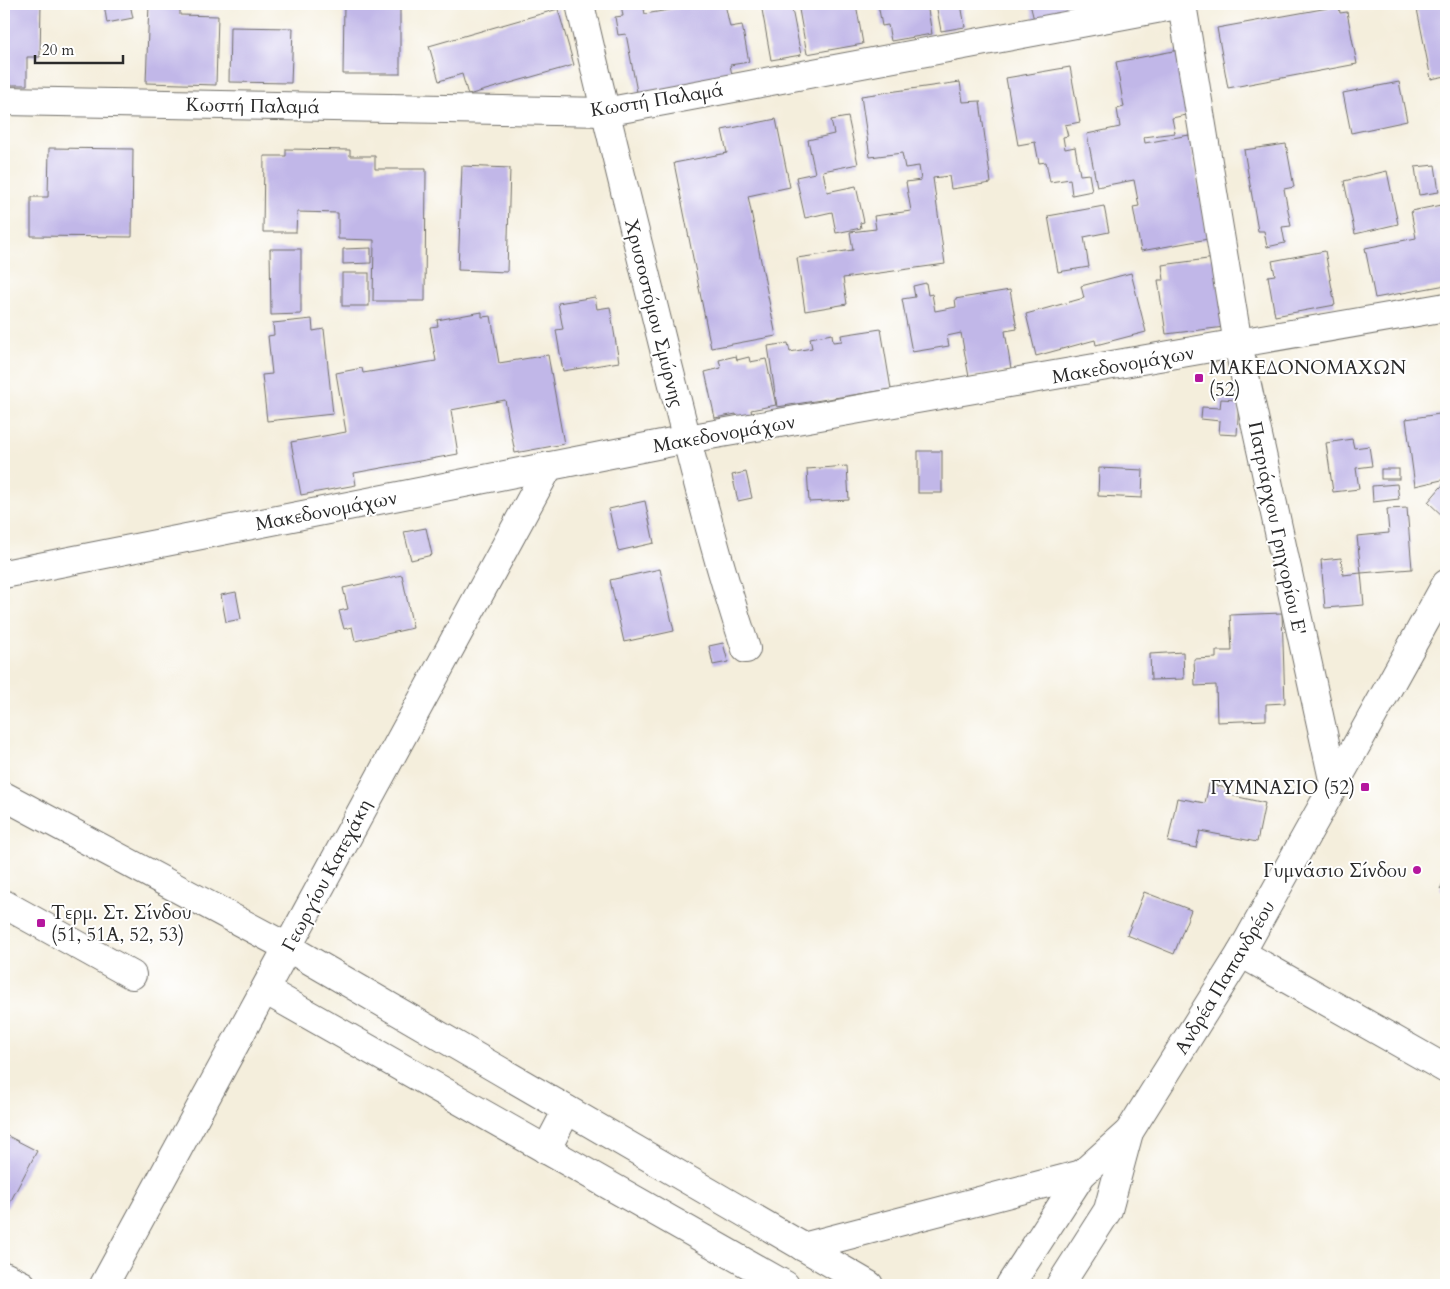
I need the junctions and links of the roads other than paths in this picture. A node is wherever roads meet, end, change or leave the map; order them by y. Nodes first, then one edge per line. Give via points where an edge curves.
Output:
1 (580, 4) edge
2 (1182, 4) edge
3 (4, 101) edge
4 (605, 112) junction
5 (1446, 307) edge
6 (1238, 344) junction
7 (687, 439) junction
8 (549, 466) junction
9 (4, 574) edge
10 (1446, 584) edge
11 (1438, 620) edge
12 (746, 649) dead end
13 (1334, 784) junction
14 (4, 796) edge
15 (4, 904) edge
16 (287, 947) junction
17 (1241, 953) junction
18 (132, 975) dead end
19 (265, 990) junction
20 (1446, 1070) edge
21 (567, 1110) junction
22 (1129, 1132) junction
23 (546, 1150) junction
24 (1082, 1174) junction
25 (803, 1247) junction
26 (4, 1276) edge
27 (782, 1284) edge
28 (22, 1285) edge
29 (104, 1285) edge
30 (869, 1285) edge
31 (1010, 1285) edge
32 (1060, 1285) edge

1 - 4 street, Χρυσοστόμου Σμύρνης
2 - 4 street, Κωστή Παλαμά
2 - 6 street, Πατριάρχου Γρηγορίου Ε'
3 - 4 street, Κωστή Παλαμά
4 - 7 street, Χρυσοστόμου Σμύρνης
5 - 6 street, Μακεδονομάχων
6 - 7 street, Μακεδονομάχων
6 - 13 street, Πατριάρχου Γρηγορίου Ε'
7 - 8 street, Μακεδονομάχων
7 - 12 street, Χρυσοστόμου Σμύρνης via 729,598
8 - 9 street, Μακεδονομάχων
8 - 16 street, Γεωργίου Κατεχάκη
10 - 11 street, Ανδρέα Παπανδρέου
11 - 13 street, Ανδρέα Παπανδρέου
13 - 17 street, Ανδρέα Παπανδρέου
14 - 16 street
15 - 18 street
16 - 19 street, Γεωργίου Κατεχάκη
16 - 21 street
17 - 20 street
17 - 22 street, Ανδρέα Παπανδρέου
19 - 23 street
19 - 29 street, Γεωργίου Κατεχάκη
21 - 23 street
21 - 25 street
22 - 24 street, Ανδρέα Παπανδρέου
22 - 32 street, Ανδρέα Παπανδρέου via 1108,1210
23 - 27 street
24 - 25 street
24 - 31 street, Ανδρέα Παπανδρέου
25 - 30 street
26 - 28 street

